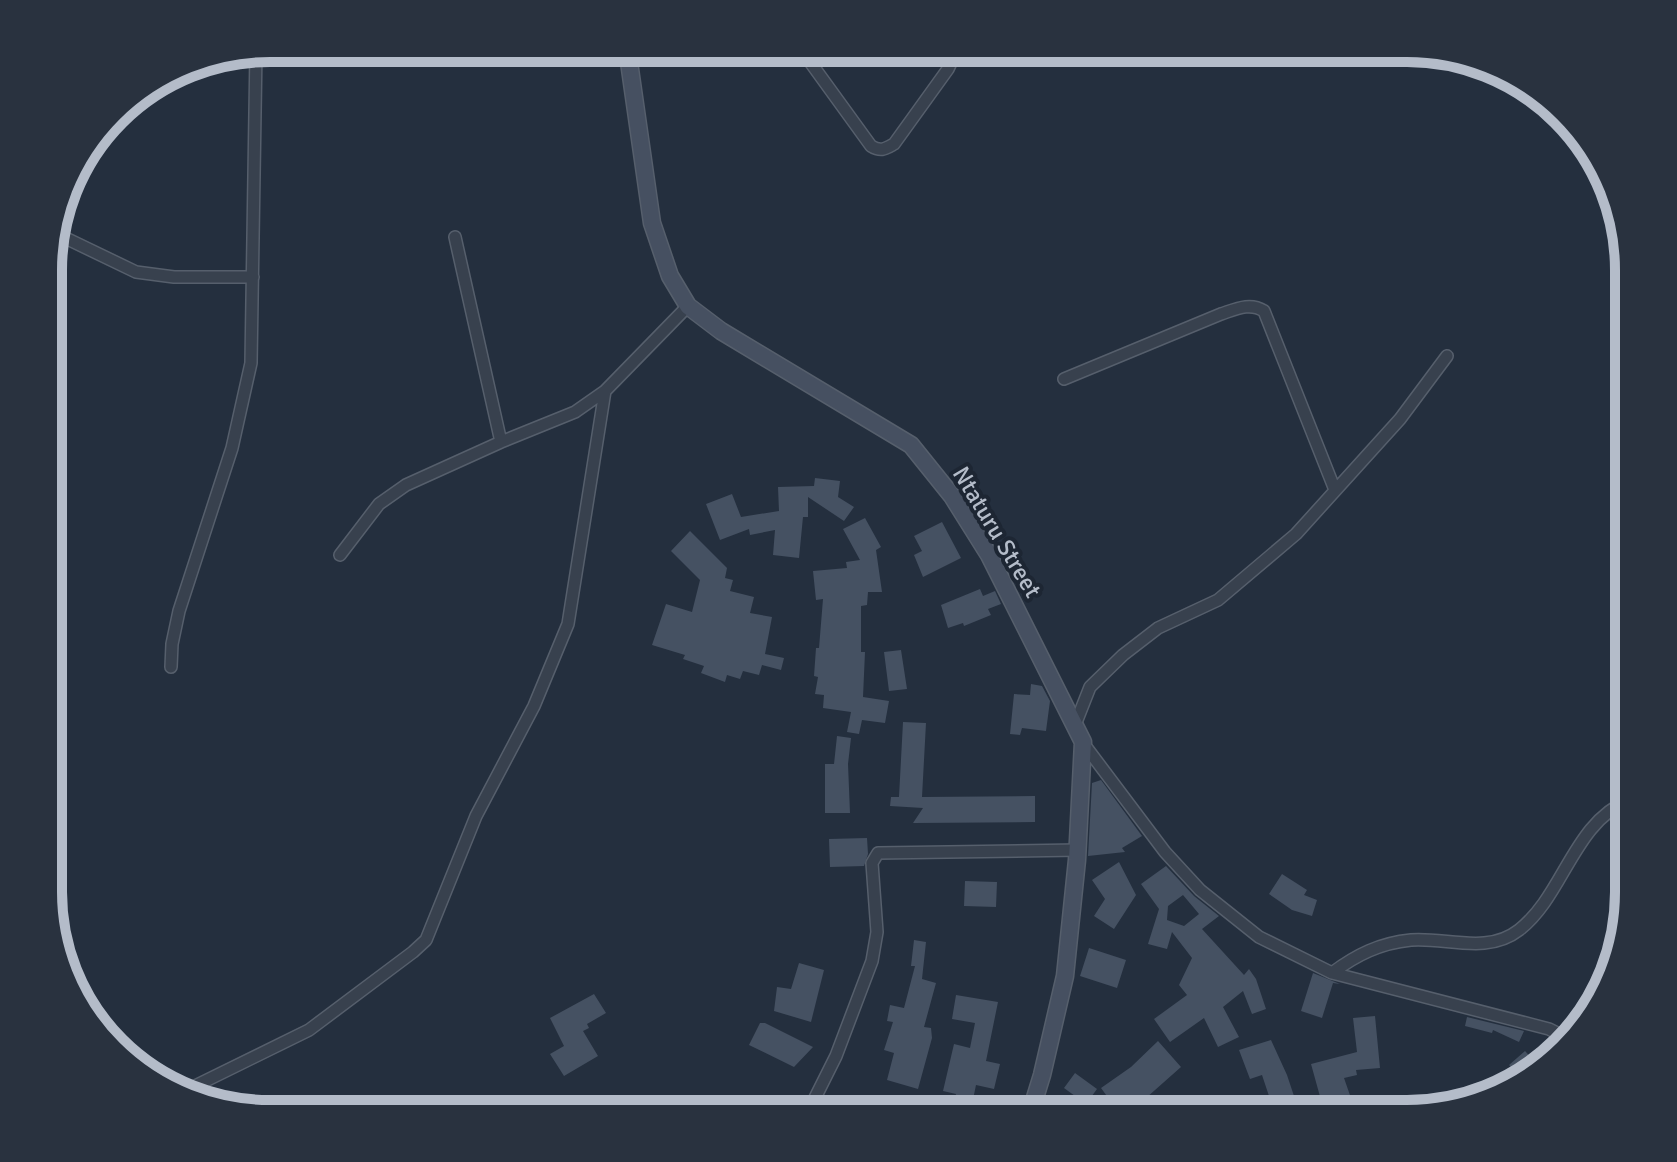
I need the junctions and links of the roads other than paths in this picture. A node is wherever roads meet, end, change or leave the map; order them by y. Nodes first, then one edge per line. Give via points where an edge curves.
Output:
1 (629, 62) edge
2 (810, 62) edge
3 (951, 62) edge
4 (256, 63) edge
5 (455, 237) dead end
6 (65, 238) edge
7 (253, 277) junction
8 (688, 306) junction
9 (1447, 356) dead end
10 (1064, 379) dead end
11 (605, 391) junction
12 (501, 442) junction
13 (1335, 490) junction
14 (340, 555) dead end
15 (171, 667) dead end
16 (1075, 725) junction
17 (1083, 742) junction
18 (1615, 806) edge
19 (1078, 850) junction
20 (1332, 973) junction
21 (1559, 1034) edge
22 (195, 1086) edge
23 (814, 1100) edge
24 (1034, 1100) edge

1 - 8 street, Ntaturu Street via 652,223 670,276
2 - 3 street via 871,146 885,150
4 - 7 street
5 - 12 street
6 - 7 street via 136,272
7 - 15 street via 251,363 232,448 179,611
8 - 11 street
8 - 16 street, Ntaturu Street via 911,445 989,555
9 - 13 street via 1400,419
10 - 13 street via 1221,314 1246,306 1260,308
11 - 12 street via 575,412
11 - 22 street via 568,624 534,706 476,816 426,940 309,1030
12 - 14 street via 397,491 379,504
13 - 16 street via 1296,534 1218,600 1158,628 1123,655 1090,687
16 - 17 street, Ntaturu Street
17 - 19 street, Ntaturu Street
17 - 20 street via 1200,890 1259,937
18 - 20 street via 1585,837 1519,930 1480,944 1411,940 1377,946
19 - 23 street via 878,853 872,863 877,932 872,961
19 - 24 street, Ntaturu Street via 1065,976
20 - 21 street

